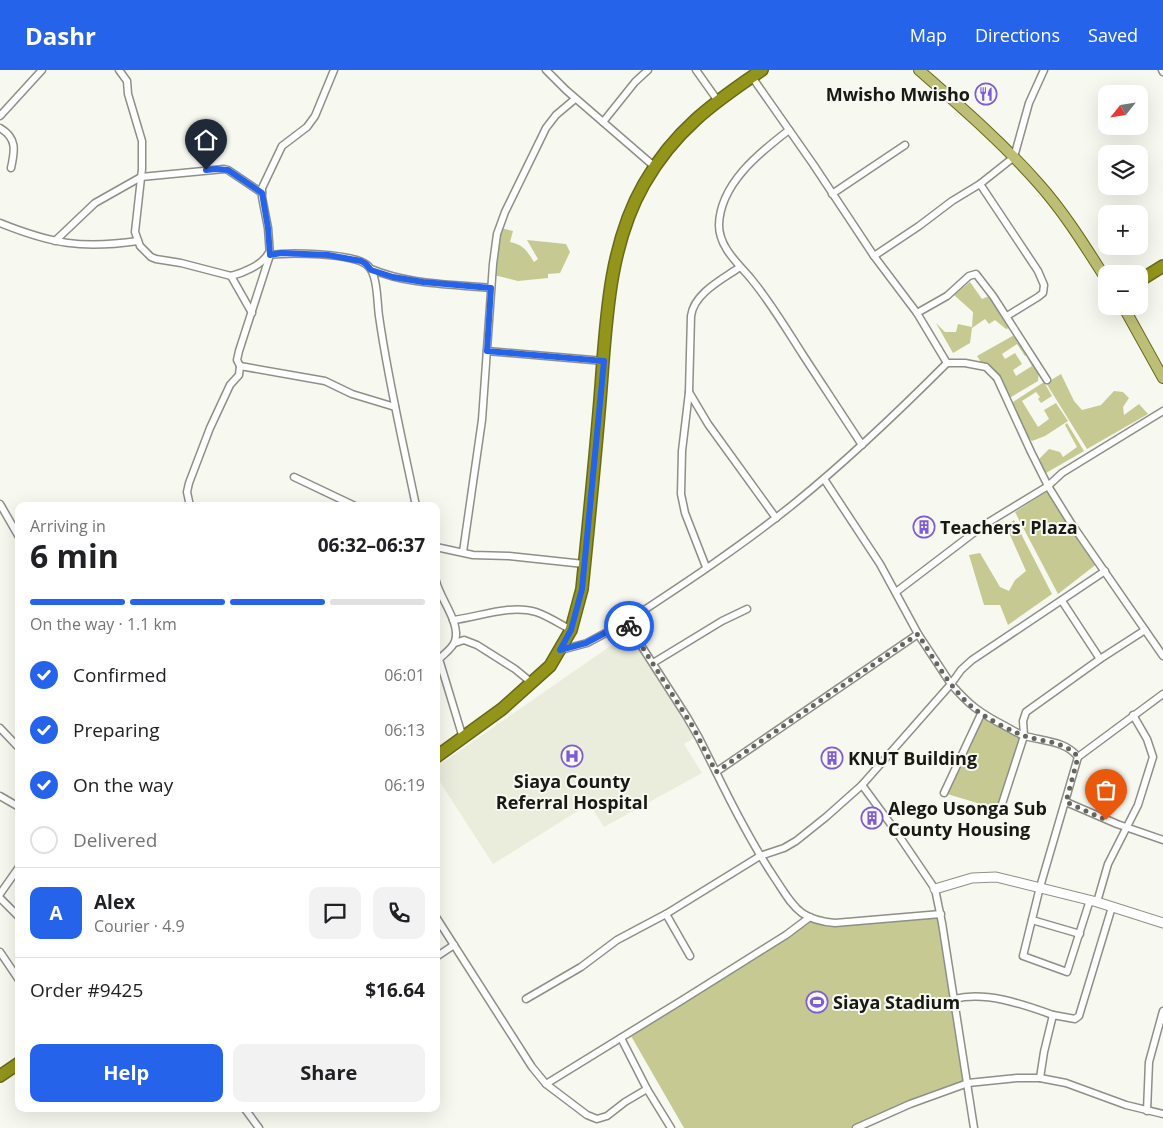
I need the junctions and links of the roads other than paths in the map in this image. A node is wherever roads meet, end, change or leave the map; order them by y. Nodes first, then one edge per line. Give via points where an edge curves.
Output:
1 (42, 70) edge
2 (119, 70) edge
3 (334, 70) edge
4 (546, 70) edge
5 (648, 70) edge
6 (696, 70) edge
7 (762, 70) edge
8 (919, 70) edge
9 (1044, 70) edge
10 (752, 77) junction
11 (576, 99) junction
12 (718, 101) junction
13 (0, 116) edge
14 (603, 122) junction
15 (0, 128) edge
16 (789, 130) junction
17 (905, 145) dead end
18 (1014, 157) junction
19 (654, 167) junction
20 (11, 168) dead end
21 (141, 177) junction
22 (980, 184) junction
23 (262, 193) junction
24 (832, 194) junction
25 (0, 223) edge
26 (55, 241) junction
27 (138, 241) junction
28 (270, 253) junction
29 (874, 256) junction
30 (1163, 266) edge
31 (740, 267) junction
32 (1098, 267) edge
33 (371, 270) junction
34 (1148, 275) edge
35 (231, 276) junction
36 (491, 288) junction
37 (252, 313) junction
38 (917, 313) junction
39 (1128, 315) edge
40 (1007, 316) junction
41 (487, 351) junction
42 (604, 361) junction
43 (947, 363) junction
44 (240, 366) junction
45 (1163, 378) edge
46 (1047, 380) dead end
47 (689, 392) junction
48 (395, 407) junction
49 (1163, 411) edge
50 (862, 445) junction
51 (294, 477) dead end
52 (824, 479) junction
53 (1048, 486) junction
54 (189, 502) edge
55 (347, 502) edge
56 (415, 502) edge
57 (0, 504) edge
58 (776, 518) junction
59 (15, 530) edge
60 (440, 548) edge
61 (463, 552) junction
62 (584, 564) junction
63 (706, 568) junction
64 (1105, 571) junction
65 (440, 591) edge
66 (896, 592) junction
67 (1062, 601) junction
68 (440, 602) edge
69 (445, 603) junction
70 (747, 609) dead end
71 (454, 620) junction
72 (626, 622) junction
73 (571, 630) junction
74 (1144, 630) junction
75 (918, 634) junction
76 (455, 643) junction
77 (560, 650) junction
78 (1163, 656) edge
79 (440, 657) edge
80 (1100, 659) junction
81 (653, 663) junction
82 (440, 665) edge
83 (532, 683) junction
84 (951, 684) junction
85 (1163, 694) edge
86 (981, 714) junction
87 (1133, 715) junction
88 (0, 728) edge
89 (1024, 736) junction
90 (463, 738) junction
91 (15, 744) edge
92 (440, 754) edge
93 (1078, 757) junction
94 (716, 772) junction
95 (862, 785) junction
96 (944, 793) dead end
97 (0, 796) edge
98 (1066, 802) junction
99 (15, 805) edge
100 (1000, 810) dead end
101 (1127, 828) junction
102 (1163, 840) edge
103 (760, 856) junction
104 (15, 873) edge
105 (1040, 887) junction
106 (935, 889) junction
107 (0, 894) edge
108 (0, 898) edge
109 (1094, 901) junction
110 (1112, 906) junction
111 (15, 912) edge
112 (666, 914) junction
113 (941, 914) junction
114 (810, 918) junction
115 (1032, 920) junction
116 (440, 923) edge
117 (1163, 923) edge
118 (1080, 934) junction
119 (454, 945) junction
120 (0, 952) edge
121 (440, 954) edge
122 (690, 956) dead end
123 (15, 974) edge
124 (526, 999) dead end
125 (954, 999) junction
126 (1163, 1011) edge
127 (1053, 1015) junction
128 (621, 1038) junction
129 (15, 1065) edge
130 (0, 1076) edge
131 (1040, 1078) junction
132 (968, 1083) junction
133 (546, 1084) junction
134 (647, 1089) junction
135 (1147, 1111) junction
136 (247, 1112) edge
137 (1163, 1114) edge
138 (259, 1128) edge
139 (671, 1128) edge
140 (856, 1128) edge
141 (974, 1128) edge

1 - 13 street
2 - 21 street via 126,81 141,134
3 - 23 street via 307,127 282,146
4 - 11 street
5 - 14 street
6 - 12 street
7 - 10 highway
8 - 18 main road
9 - 18 street via 1029,103
10 - 12 highway
10 - 16 street
11 - 14 street
11 - 36 street via 551,120 506,212 495,241
12 - 19 highway via 680,134
14 - 19 street
15 - 20 street via 13,141
16 - 24 street
16 - 31 street via 741,173 722,209 720,235
17 - 24 street
18 - 22 street
18 - 32 main road via 1063,214
19 - 42 highway via 635,201 619,244
21 - 23 street via 224,169
21 - 26 street via 95,203
21 - 27 street via 135,232
22 - 29 street
22 - 40 street via 1038,271 1044,288 1038,297
23 - 28 street
24 - 29 street
25 - 26 street
26 - 27 street via 88,246
27 - 35 street via 146,253 156,259
28 - 33 street via 328,255 361,261
28 - 35 street via 260,263
28 - 37 street
29 - 38 street
30 - 34 highway
31 - 47 street via 705,293 692,311
31 - 50 street via 778,316
33 - 36 street via 423,282
33 - 48 street
35 - 37 street
36 - 41 street
37 - 44 street via 237,360
38 - 40 street via 976,274
38 - 43 street
39 - 45 main road
40 - 46 street
41 - 42 street
41 - 61 street via 482,420
42 - 62 highway
43 - 50 street
43 - 53 street via 977,365 991,370
44 - 48 street via 320,380 357,396
44 - 54 street via 239,375 230,385 210,428 189,484
47 - 58 street via 701,414
47 - 63 street via 680,494
48 - 56 street
49 - 53 street via 1062,473
50 - 52 street
51 - 55 street
52 - 58 street
52 - 66 street
53 - 64 street
53 - 66 street via 984,525
57 - 59 street
58 - 63 street
60 - 61 street
61 - 62 street
62 - 73 highway via 580,600
63 - 72 street
64 - 67 street
64 - 74 street
65 - 69 street
66 - 75 street
67 - 80 street
67 - 84 street via 972,660
68 - 69 street
69 - 71 street
70 - 81 street
71 - 73 street via 498,611 524,610 536,612
71 - 76 street
72 - 77 street via 586,643
72 - 81 street
73 - 77 highway
74 - 78 street
74 - 80 street
75 - 84 street
75 - 94 street
76 - 79 street
76 - 83 street via 464,640 477,645 515,668
77 - 83 highway via 550,666
80 - 89 street via 1026,712
81 - 94 street via 700,738
82 - 90 street
83 - 90 highway
84 - 86 street
84 - 95 street
85 - 87 street
86 - 89 street
86 - 96 street
87 - 93 street
87 - 101 street via 1147,738 1153,757
88 - 91 street
89 - 93 street via 1051,742
89 - 100 street
90 - 92 highway
93 - 98 street
94 - 103 street
95 - 103 street via 806,834 784,848
95 - 106 street
97 - 99 street
98 - 101 street
98 - 105 street
101 - 102 street
101 - 109 street
103 - 112 street
103 - 114 street via 789,900
104 - 107 street
105 - 106 main road via 985,877
105 - 109 main road
105 - 115 street
106 - 113 street
108 - 111 street
109 - 110 main road
109 - 118 street
110 - 117 main road
110 - 127 street via 1079,1016 1075,1019
112 - 122 street
112 - 124 street via 617,940 581,967
113 - 114 street via 835,923
113 - 125 street
114 - 128 street
115 - 118 street
115 - 118 street via 1023,956 1067,972
116 - 119 street
119 - 121 street
119 - 133 street
120 - 123 street
125 - 127 street via 981,996
125 - 132 street
126 - 135 street via 1149,1062
127 - 131 street
128 - 133 street
128 - 134 street
129 - 130 highway
131 - 132 street
131 - 135 street via 1077,1086
132 - 140 street
132 - 141 street
133 - 134 street via 597,1119 607,1116
134 - 139 street
135 - 137 street
136 - 138 street

